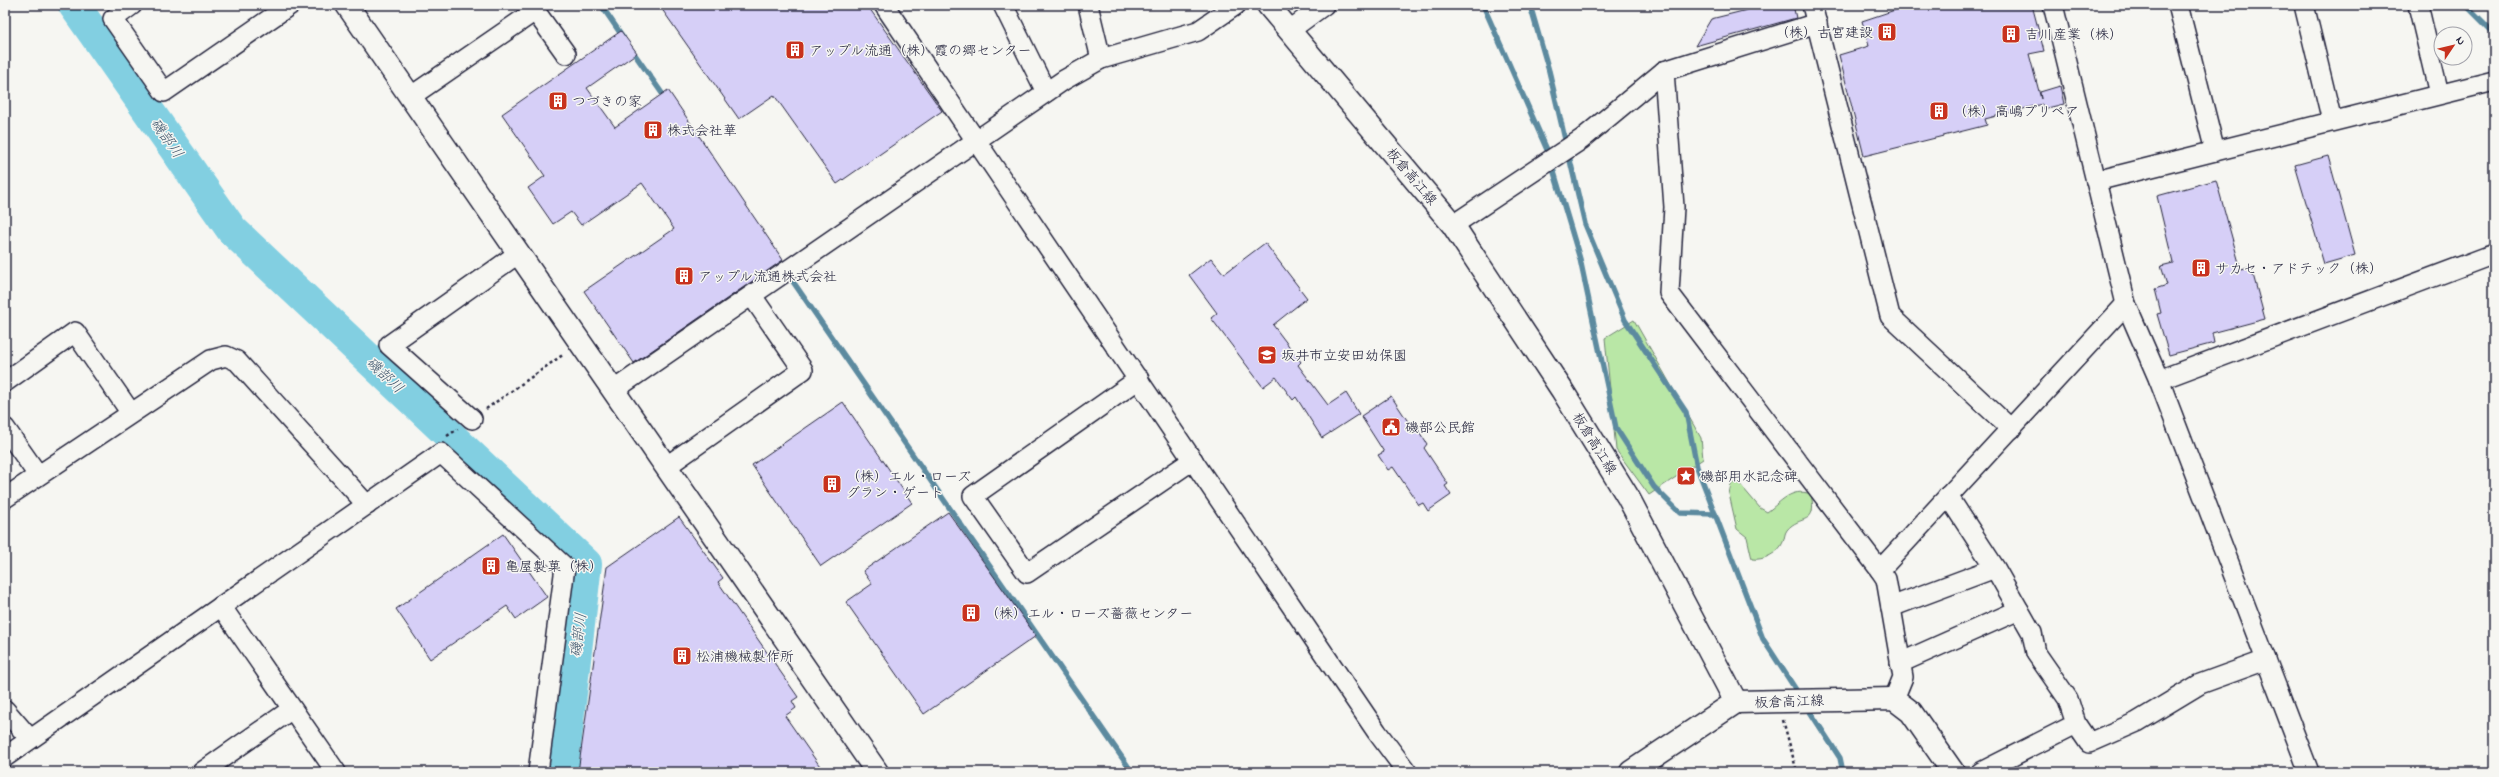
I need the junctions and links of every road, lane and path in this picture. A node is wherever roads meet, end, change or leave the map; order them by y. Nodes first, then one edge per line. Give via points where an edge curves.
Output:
1 (132, 5) edge
2 (290, 5) edge
3 (347, 5) edge
4 (884, 5) edge
5 (1003, 5) edge
6 (1088, 5) edge
7 (1236, 5) edge
8 (1268, 5) edge
9 (1324, 5) edge
10 (1812, 5) edge
11 (2053, 5) edge
12 (2178, 5) edge
13 (2304, 5) edge
14 (2418, 5) edge
15 (533, 8) edge
16 (1817, 23) junction
17 (1290, 30) junction
18 (566, 54) dead end
19 (1101, 59) junction
20 (1664, 71) junction
21 (2494, 80) edge
22 (1046, 92) junction
23 (2439, 94) junction
24 (410, 97) junction
25 (2332, 121) junction
26 (976, 139) junction
27 (2216, 151) junction
28 (2096, 181) junction
29 (1452, 225) junction
30 (519, 253) junction
31 (2494, 254) edge
32 (752, 296) junction
33 (2126, 304) junction
34 (581, 342) junction
35 (1139, 379) junction
36 (2159, 380) junction
37 (5, 382) edge
38 (614, 390) junction
39 (131, 413) junction
40 (472, 419) junction
41 (5, 428) edge
42 (2010, 429) junction
43 (442, 453) junction
44 (1193, 460) junction
45 (666, 466) junction
46 (38, 476) junction
47 (1948, 496) junction
48 (5, 498) edge
49 (367, 505) junction
50 (1995, 568) junction
51 (1880, 570) junction
52 (221, 606) junction
53 (1891, 607) junction
54 (2019, 610) junction
55 (2266, 660) junction
56 (1900, 663) junction
57 (1894, 698) junction
58 (1736, 702) junction
59 (1783, 702) junction
60 (292, 708) junction
61 (5, 710) edge
62 (2076, 724) junction
63 (30, 739) junction
64 (5, 757) edge
65 (202, 772) edge
66 (336, 772) edge
67 (538, 772) edge
68 (877, 772) edge
69 (1407, 772) edge
70 (1631, 772) edge
71 (1797, 772) edge
72 (1953, 772) edge
73 (1981, 772) edge
74 (2309, 772) edge

1 - 2 street via 113,19 164,92
3 - 24 main road
4 - 26 street
5 - 22 street
6 - 19 street
7 - 19 street via 1198,31
8 - 17 main road, 板倉高江線
9 - 17 street
10 - 16 street
11 - 28 street
12 - 27 street
13 - 25 street
14 - 23 street
15 - 18 street
15 - 24 street
16 - 20 street
16 - 42 street via 1890,316
17 - 29 main road, 板倉高江線
19 - 22 street
20 - 29 street via 1582,140
20 - 51 street via 1674,207 1669,293
21 - 23 street
22 - 26 street
23 - 25 street
24 - 30 main road
25 - 27 street
26 - 32 street
26 - 35 street
27 - 28 street
28 - 33 street
29 - 58 main road, 板倉高江線 via 1562,390 1628,497
30 - 34 main road
30 - 40 street via 389,345
31 - 36 street
32 - 38 street
32 - 45 street via 803,370
33 - 36 street
33 - 42 street
34 - 38 main road
34 - 40 path
35 - 44 street
35 - 44 street via 973,496 1027,572
36 - 55 street
37 - 39 street via 75,332
38 - 45 main road
39 - 46 street
39 - 49 street via 211,360 226,356 237,361
40 - 43 path via 435,445
41 - 46 street
42 - 47 street
43 - 49 street
43 - 67 street via 565,568
44 - 69 street via 1377,732
45 - 68 main road
46 - 48 street
47 - 50 street
47 - 51 street
49 - 52 street
50 - 53 street
50 - 54 street
51 - 53 street via 1886,579
52 - 60 street
52 - 63 street
53 - 56 street
54 - 56 street
54 - 62 street via 2032,633 2036,653 2068,699
55 - 62 street via 2200,684 2137,722 2089,743
55 - 74 street
56 - 57 street via 1903,677
57 - 59 main road, 板倉高江線
57 - 72 main road via 1911,712
58 - 59 main road, 板倉高江線
58 - 70 main road
59 - 71 path
60 - 65 street
60 - 66 street
61 - 63 street
62 - 73 street
63 - 64 street

